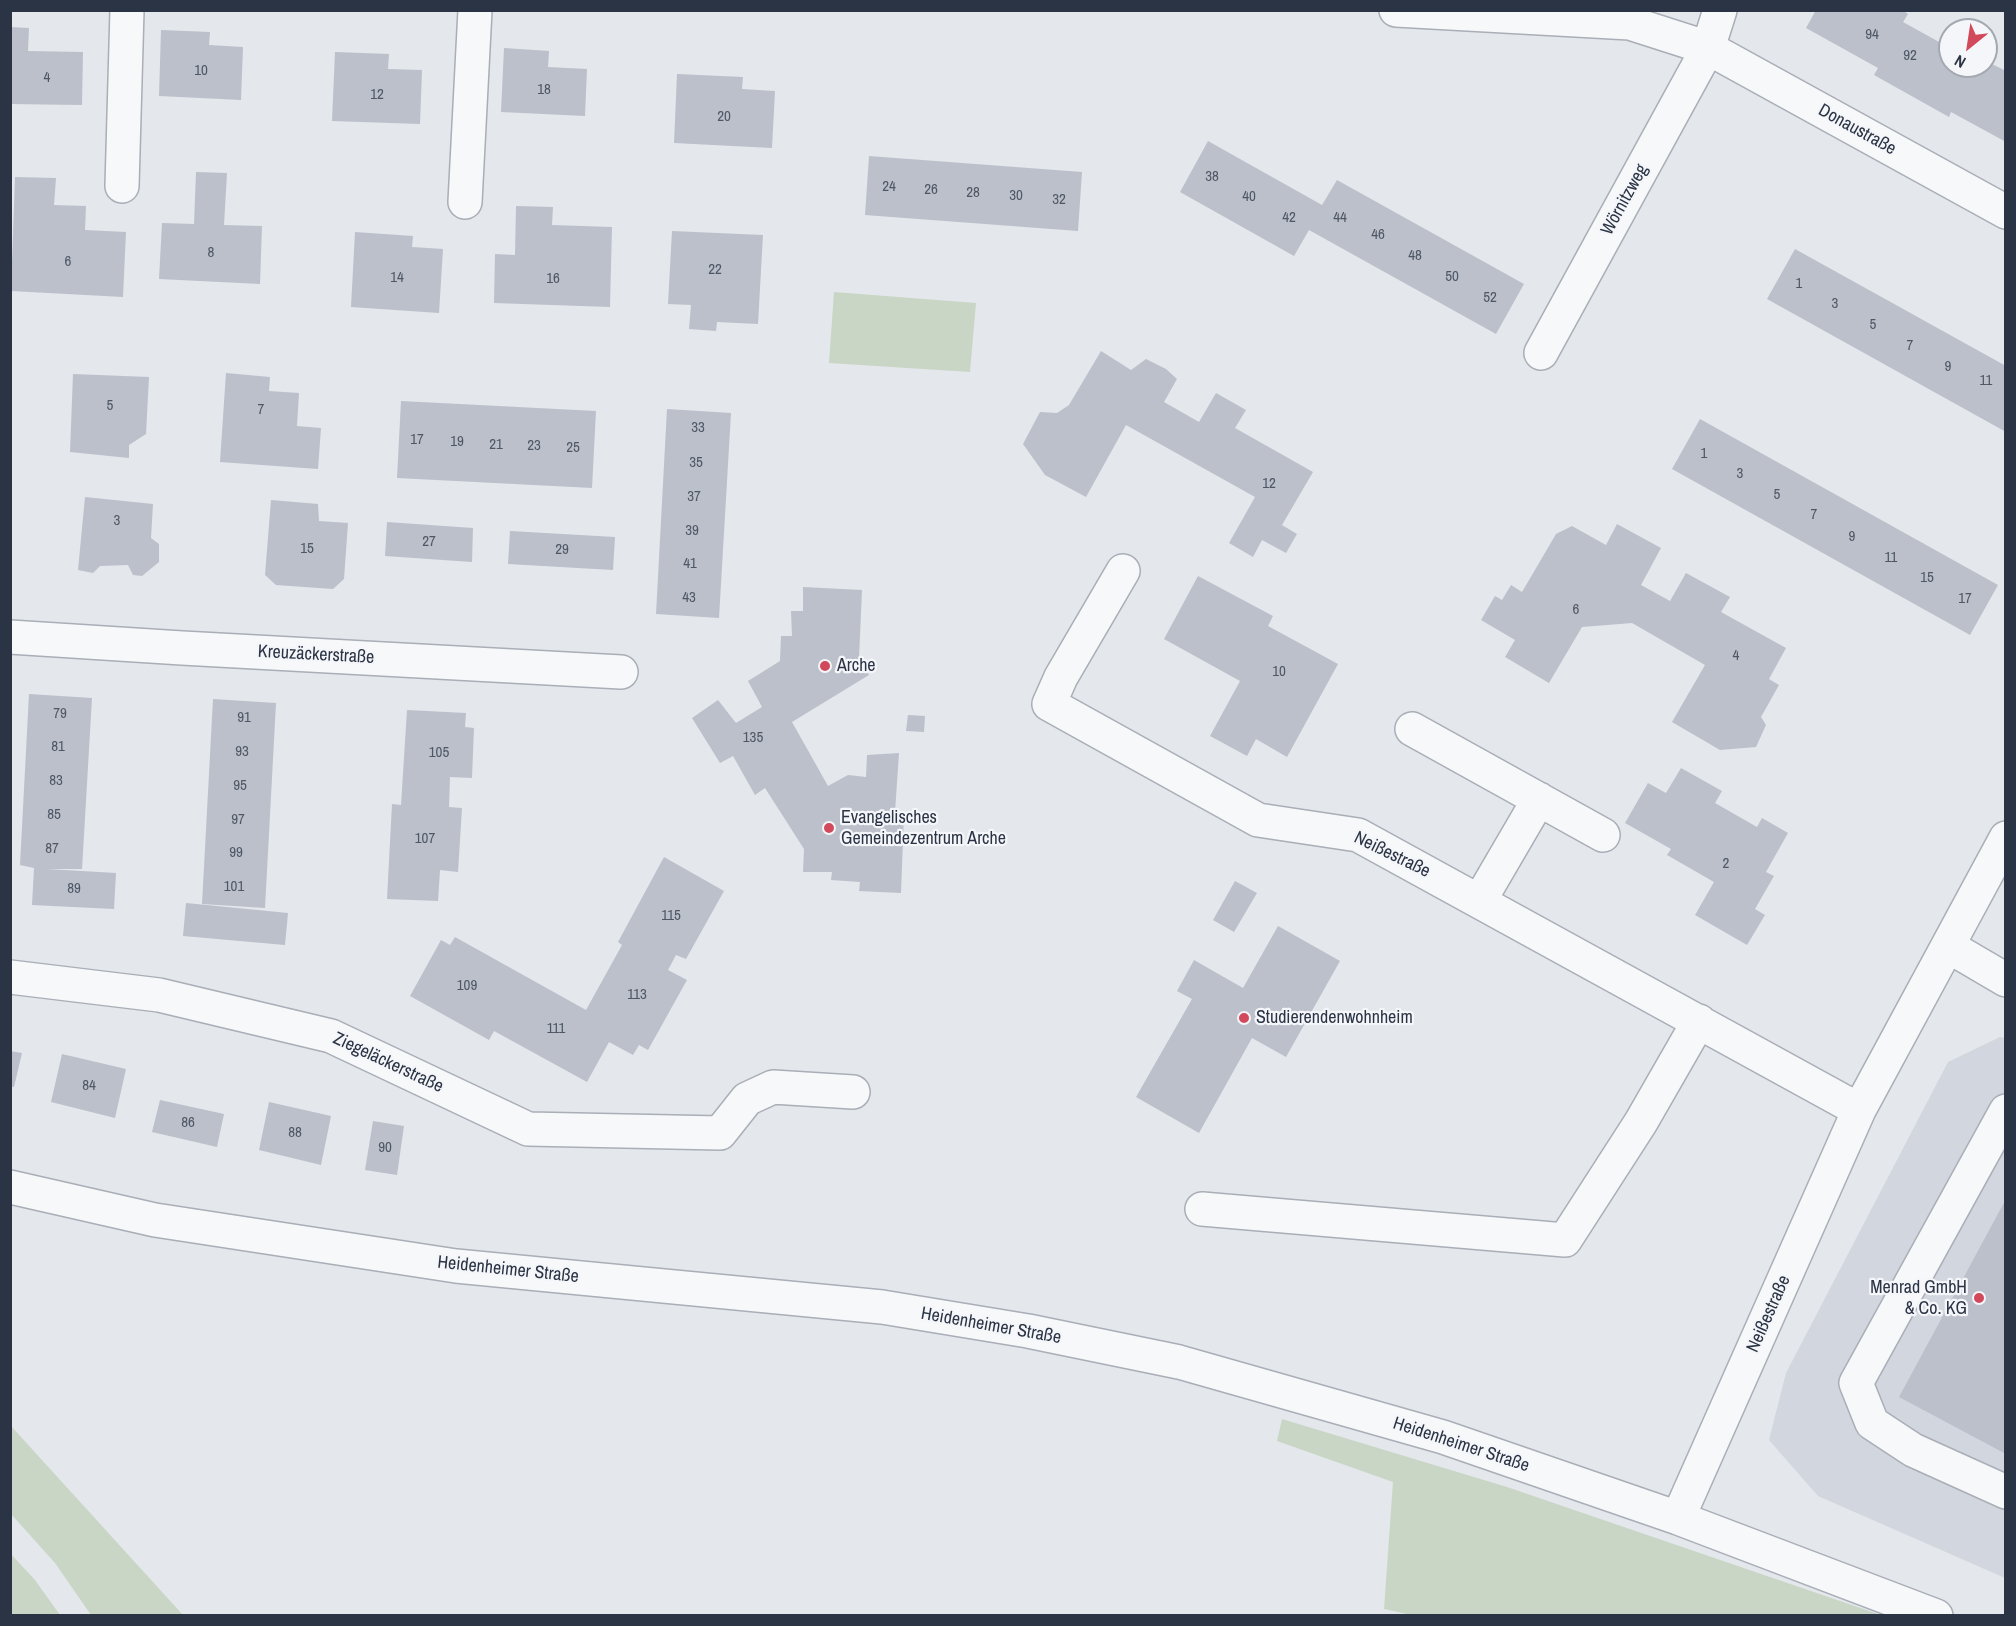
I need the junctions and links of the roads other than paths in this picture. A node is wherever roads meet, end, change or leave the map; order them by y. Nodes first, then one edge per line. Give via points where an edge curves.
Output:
1 (127, 10) edge
2 (475, 10) edge
3 (1396, 10) edge
4 (1720, 10) edge
5 (1708, 48) junction
6 (122, 186) dead end
7 (465, 202) dead end
8 (2006, 212) edge
9 (1541, 352) dead end
10 (1123, 571) dead end
11 (10, 637) edge
12 (621, 672) dead end
13 (1412, 729) dead end
14 (1539, 799) junction
15 (1603, 835) dead end
16 (2006, 838) edge
17 (1480, 900) junction
18 (1948, 946) junction
19 (10, 977) edge
20 (2006, 980) edge
21 (1699, 1021) junction
22 (853, 1092) dead end
23 (1859, 1110) junction
24 (2006, 1111) edge
25 (10, 1186) edge
26 (1202, 1209) dead end
27 (2006, 1492) edge
28 (1678, 1518) junction
29 (1936, 1616) edge

1 - 6 street
2 - 7 street
3 - 5 street, Donaustraße via 1630,23
4 - 5 street, Wörnitzweg
5 - 8 street, Donaustraße
5 - 9 street, Wörnitzweg
10 - 17 street, Neißestraße via 1049,704 1258,820 1358,835
11 - 12 street, Kreuzäckerstraße
13 - 14 street
14 - 15 street
14 - 17 street
16 - 18 street, Neißestraße
17 - 21 street, Neißestraße
18 - 20 street
18 - 23 street, Neißestraße
19 - 22 street, Ziegeläckerstraße via 159,994 331,1036 528,1129 720,1133 747,1099 773,1087
21 - 23 street, Neißestraße
21 - 26 street via 1641,1122 1565,1240
23 - 28 street, Neißestraße
24 - 27 street via 1856,1383 1872,1423 1913,1450
25 - 28 street, Heidenheimer Straße via 154,1220 456,1266 882,1306 1028,1331 1179,1362 1443,1437
28 - 29 street, Heidenheimer Straße

